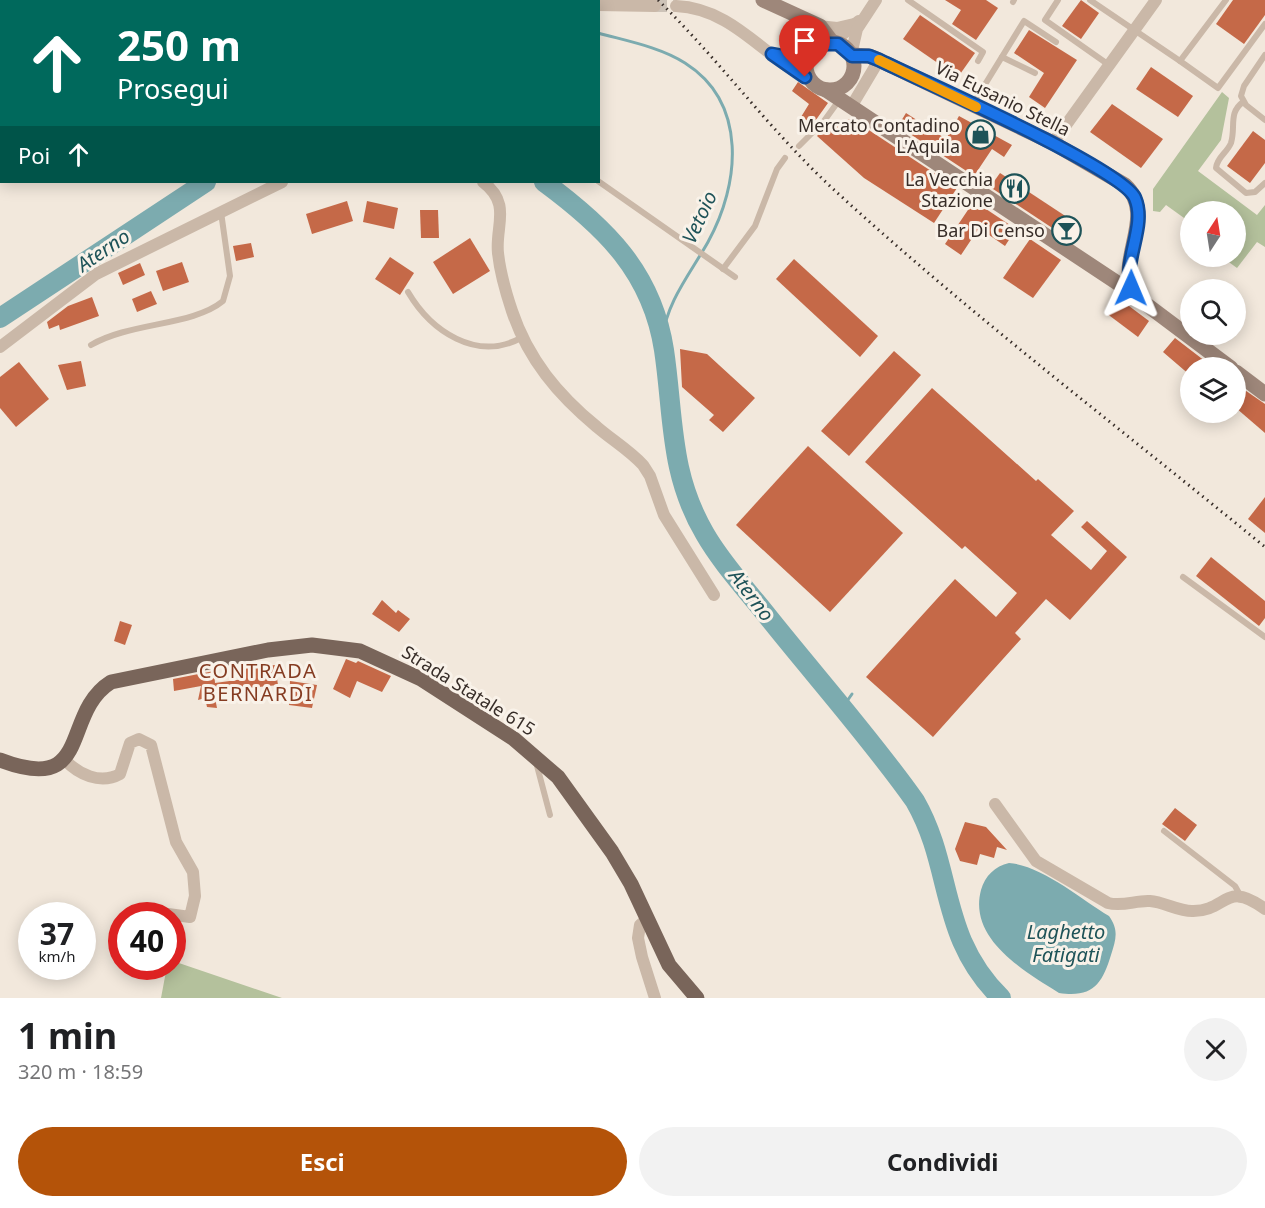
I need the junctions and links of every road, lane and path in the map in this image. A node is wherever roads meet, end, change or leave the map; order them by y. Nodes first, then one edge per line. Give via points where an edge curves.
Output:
1 (764, 0) edge
2 (876, 0) edge
3 (908, 0) edge
4 (1058, 0) edge
5 (1090, 0) edge
6 (1156, 0) edge
7 (1226, 0) edge
8 (600, 5) edge
9 (654, 6) tunnel mouth
10 (676, 6) tunnel mouth
11 (794, 16) junction
12 (861, 20) junction
13 (1265, 24) edge
14 (818, 26) junction
15 (1134, 31) junction
16 (832, 42) junction
17 (1056, 42) dead end
18 (811, 51) junction
19 (772, 54) junction
20 (852, 55) junction
21 (1265, 55) edge
22 (1002, 57) junction
23 (876, 59) junction
24 (978, 61) dead end
25 (1180, 61) junction
26 (1109, 65) junction
27 (1035, 74) dead end
28 (810, 80) junction
29 (839, 98) junction
30 (1243, 102) junction
31 (972, 105) junction
32 (1265, 120) edge
33 (1053, 144) junction
34 (799, 146) dead end
35 (785, 158) dead end
36 (600, 182) edge
37 (280, 183) edge
38 (484, 183) edge
39 (1265, 183) edge
40 (220, 212) junction
41 (1131, 261) junction
42 (723, 269) junction
43 (1103, 273) junction
44 (735, 277) dead end
45 (408, 292) dead end
46 (1135, 294) junction
47 (522, 338) junction
48 (91, 345) dead end
49 (0, 347) edge
50 (1217, 357) edge
51 (1246, 379) edge
52 (1264, 392) edge
53 (1183, 577) dead end
54 (714, 595) dead end
55 (1265, 637) edge
56 (534, 753) junction
57 (0, 760) edge
58 (65, 760) junction
59 (995, 804) dead end
60 (550, 815) dead end
61 (1164, 831) dead end
62 (1240, 896) junction
63 (1265, 909) edge
64 (186, 916) edge
65 (648, 918) junction
66 (655, 998) edge
67 (697, 998) edge

1 - 11 street
2 - 12 street
3 - 24 lane via 983,52
4 - 26 lane via 1045,20
5 - 15 lane
6 - 15 street
7 - 25 lane
8 - 9 street
10 - 19 street via 700,8 718,16
11 - 14 street
11 - 18 street via 811,33
12 - 14 street via 837,28
12 - 16 street
12 - 20 street
12 - 23 street via 859,41
13 - 25 lane via 1218,88
14 - 16 street
15 - 25 lane
15 - 26 street
16 - 18 street
16 - 20 street via 844,46
17 - 22 lane via 1024,21
18 - 19 street via 796,59
18 - 28 street via 806,67
19 - 28 street
20 - 23 street, Via Eusanio Stella
20 - 29 street via 854,70
21 - 30 lane via 1244,86
22 - 27 lane
22 - 31 lane
23 - 29 street
23 - 31 street, Via Eusanio Stella
26 - 33 street
28 - 29 street
29 - 34 lane via 824,121
29 - 43 street
30 - 32 lane
30 - 39 lane via 1233,114 1231,142 1216,168 1246,192 1255,192
31 - 33 street, Via Eusanio Stella
33 - 41 street, Via Eusanio Stella via 1120,181 1133,194 1137,212
35 - 42 lane via 755,226
36 - 42 lane
37 - 40 street
38 - 47 street via 493,191 500,208 498,255
40 - 48 lane via 230,276 223,301 189,316 135,327
40 - 49 street via 96,274
41 - 43 street via 1121,275
41 - 46 street, Via Eusanio Stella via 1130,282
42 - 44 lane
43 - 46 street
45 - 47 lane via 420,312 469,344 503,346
46 - 50 street
47 - 54 street via 563,396 643,465 664,515
51 - 52 street
53 - 55 lane
56 - 58 main road, Strada Statale 615 via 421,679 377,656 312,645 268,650 111,682 91,701
56 - 60 lane
56 - 65 main road, Strada Statale 615 via 558,777 612,852
57 - 58 main road via 21,768 49,770
58 - 64 street via 80,774 114,777 120,774 130,742 139,739 151,745 174,835 195,881 194,904 190,917
59 - 62 street via 1036,861 1108,903 1149,901 1195,911
61 - 62 lane via 1235,886
62 - 63 street via 1251,898
65 - 66 street via 640,925 638,941
65 - 67 main road, Strada Statale 615 via 669,965

